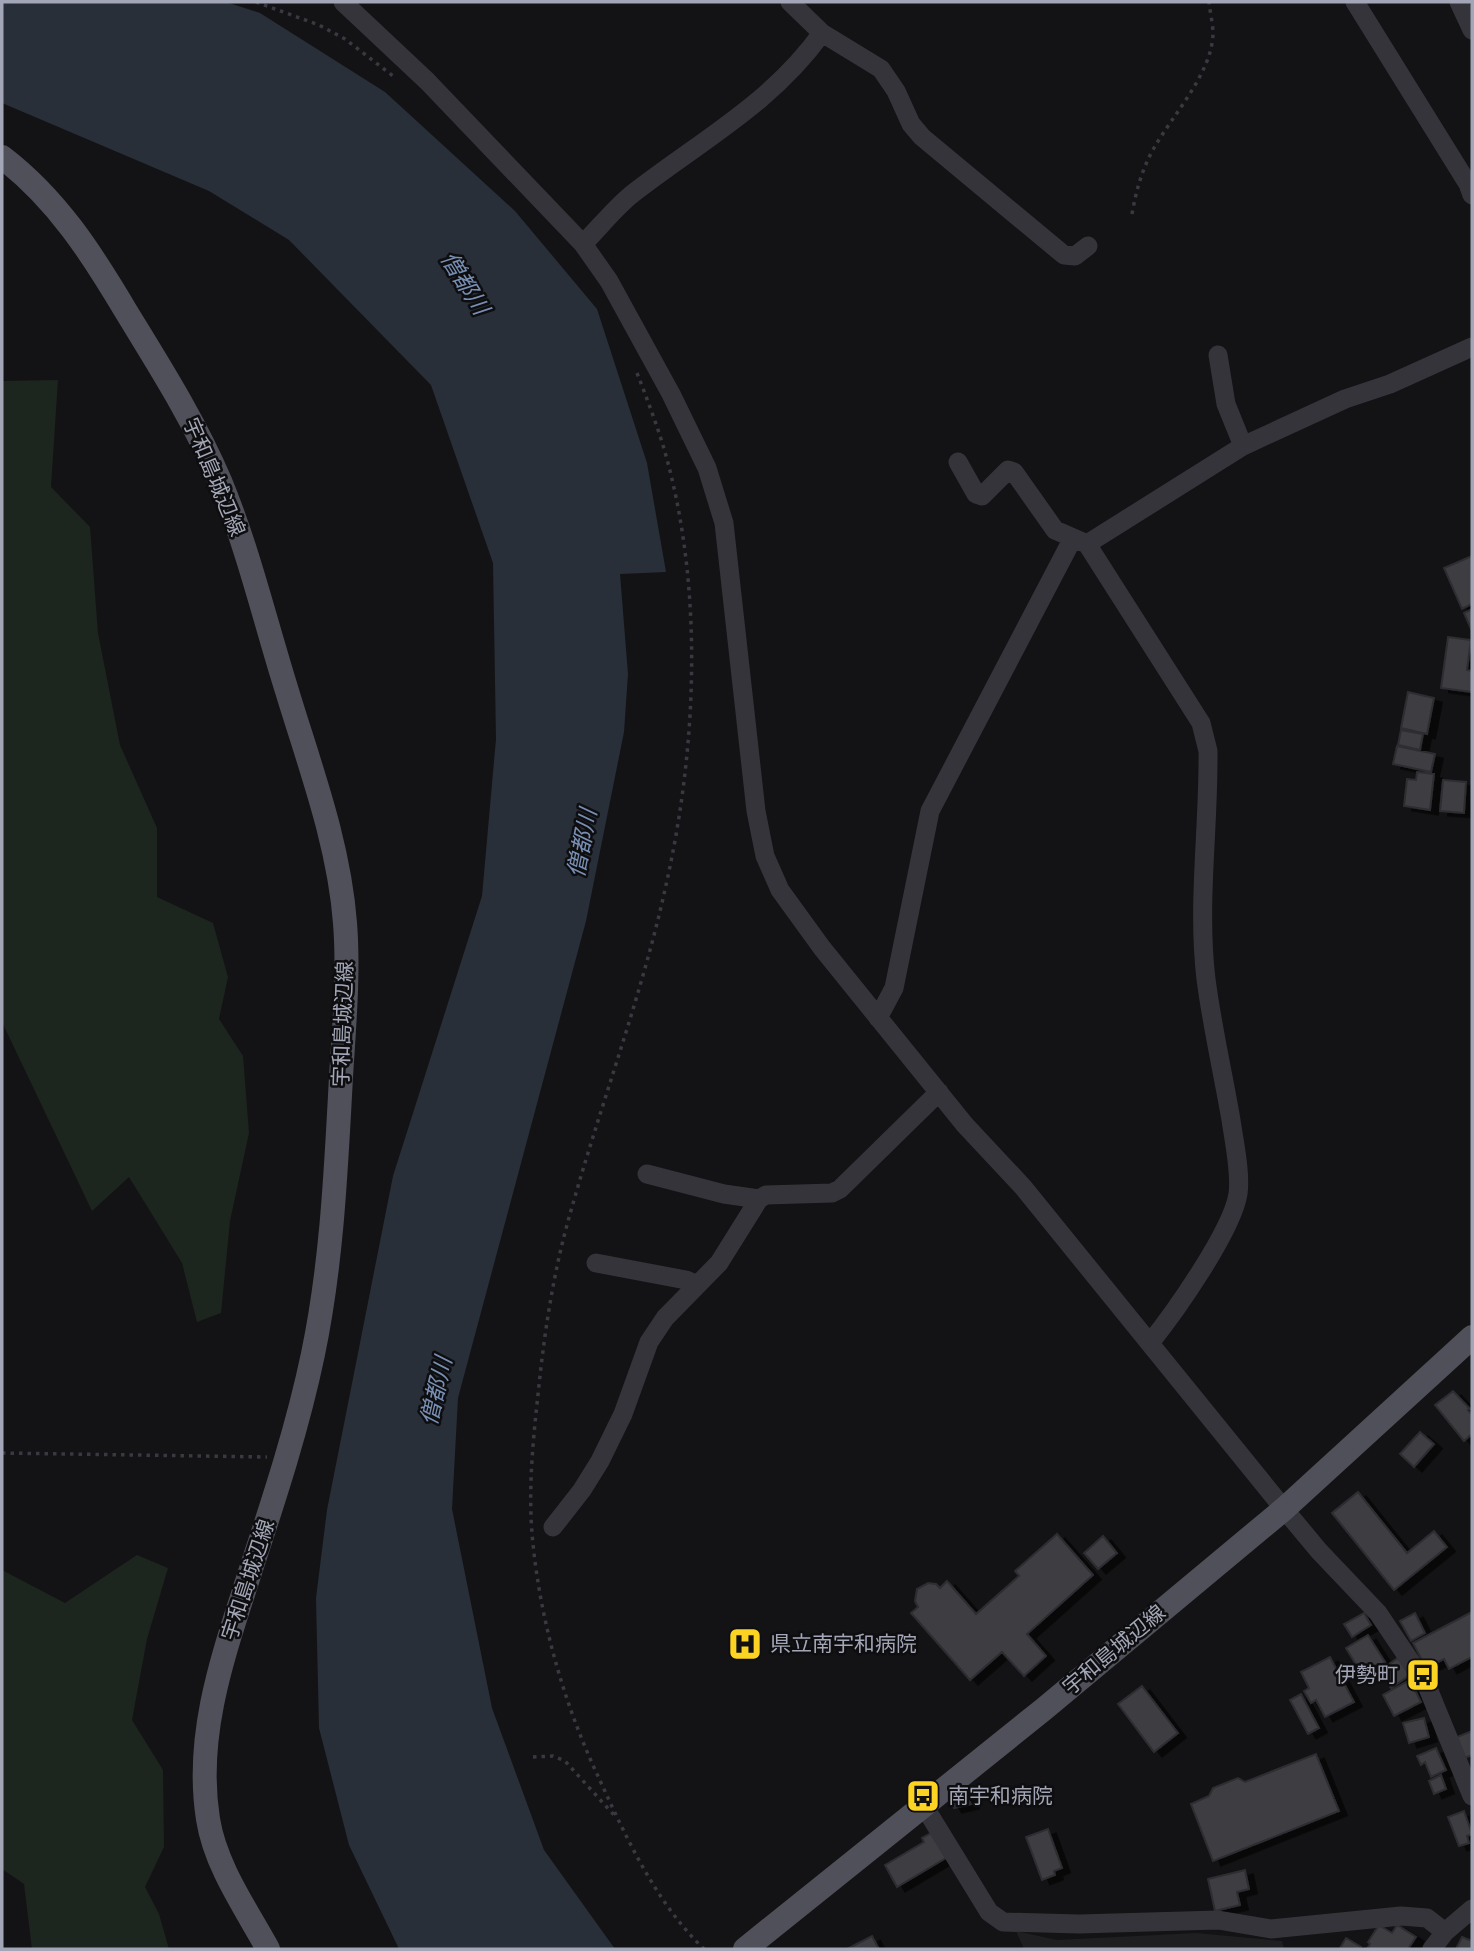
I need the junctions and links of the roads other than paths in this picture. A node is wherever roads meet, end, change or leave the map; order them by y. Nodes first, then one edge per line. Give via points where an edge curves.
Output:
1 (344, 2) edge
2 (791, 2) edge
3 (1355, 2) edge
4 (1459, 2) edge
5 (1472, 30) edge
6 (822, 33) junction
7 (2, 157) edge
8 (1472, 195) edge
9 (583, 244) junction
10 (1088, 246) dead end
11 (1472, 347) edge
12 (1218, 355) dead end
13 (1243, 446) junction
14 (958, 462) dead end
15 (1080, 541) junction
16 (878, 1018) junction
17 (939, 1092) junction
18 (647, 1174) dead end
19 (759, 1199) junction
20 (596, 1263) dead end
21 (697, 1285) junction
22 (1472, 1337) edge
23 (1150, 1343) junction
24 (1284, 1509) junction
25 (553, 1527) dead end
26 (1472, 1796) edge
27 (924, 1806) junction
28 (1472, 1909) edge
29 (1445, 1931) junction
30 (268, 1949) edge
31 (745, 1949) edge
32 (1432, 1949) edge

1 - 9 street
2 - 6 street
3 - 8 street
4 - 5 street
6 - 9 street via 803,59 746,113 629,197
6 - 10 street via 881,69 922,137 1064,255 1074,256
7 - 30 main road, 宇和島城辺線 via 55,204 89,249 185,408 219,478 244,546 341,877 346,929 337,1153 313,1352 287,1457 218,1672 205,1751 208,1823 224,1867
9 - 16 street via 609,281 671,394 707,468 724,523 765,856 780,890
11 - 13 street
12 - 13 street via 1226,404
13 - 15 street
14 - 15 street via 976,494 982,496 1007,470 1014,472 1055,530
15 - 16 street via 930,811 894,988
15 - 23 street via 1201,723 1208,751 1203,941 1235,1144 1238,1192 1219,1241
16 - 17 street
17 - 19 street via 840,1189
17 - 23 street
18 - 19 street
19 - 21 street via 719,1263
20 - 21 street
21 - 25 street via 649,1342 600,1461
22 - 24 main road, 宇和島城辺線
23 - 24 street
24 - 26 street via 1378,1613 1412,1661 1427,1686
24 - 27 main road, 宇和島城辺線
27 - 29 street via 989,1912 1003,1922 1218,1920 1271,1929 1401,1916 1427,1918
27 - 31 main road, 宇和島城辺線
28 - 29 street
29 - 32 street

